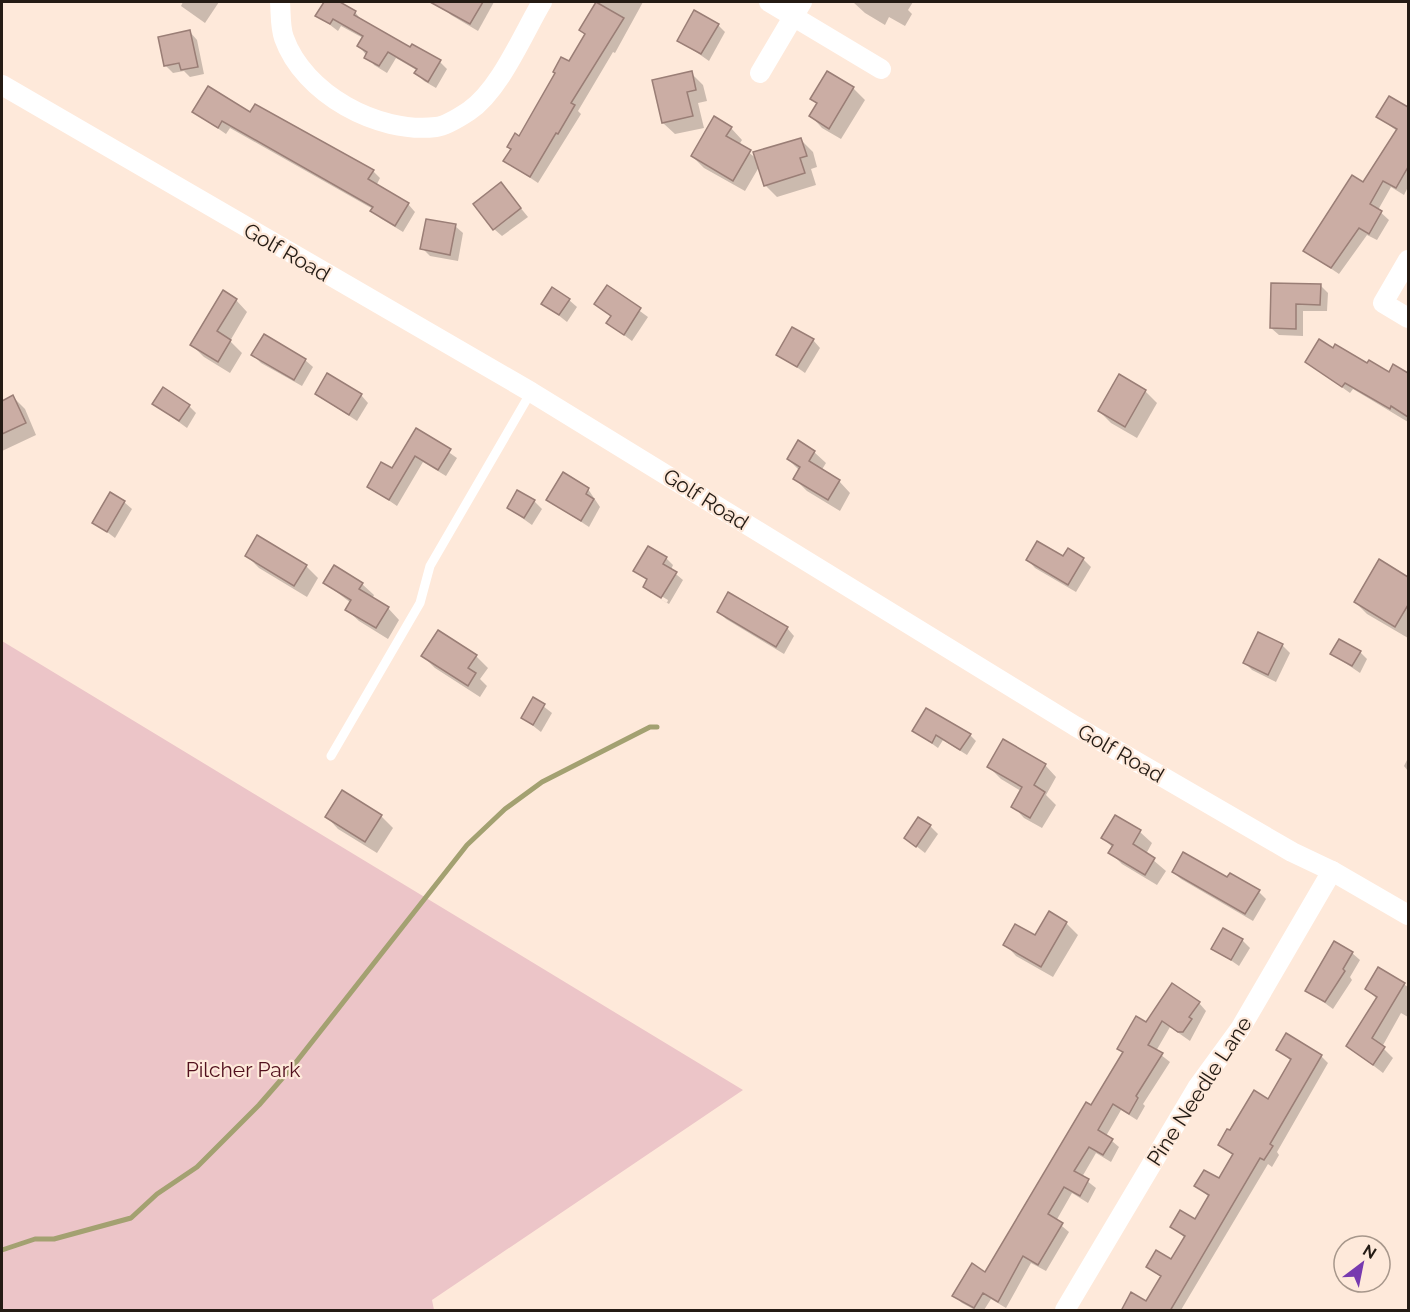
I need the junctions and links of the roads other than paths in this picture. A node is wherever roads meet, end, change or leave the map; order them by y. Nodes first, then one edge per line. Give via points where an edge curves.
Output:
1 (280, 2) edge
2 (542, 2) edge
3 (769, 2) edge
4 (797, 9) edge
5 (881, 69) dead end
6 (760, 73) dead end
7 (2, 86) edge
8 (1408, 260) edge
9 (1408, 318) edge
10 (531, 392) junction
11 (331, 756) dead end
12 (1332, 871) junction
13 (1408, 915) edge
14 (1065, 1311) edge

1 - 2 street via 283,37 296,61 322,90 362,114 400,127 438,127 470,110 495,84
3 - 4 street
4 - 5 street
4 - 6 street
7 - 10 street, Golf Road
8 - 9 street via 1383,303
10 - 11 lane via 430,566 420,603
10 - 12 street, Golf Road via 1075,726 1292,852
12 - 13 street, Golf Road
12 - 14 street, Pine Needle Lane via 1240,1029 1197,1088

